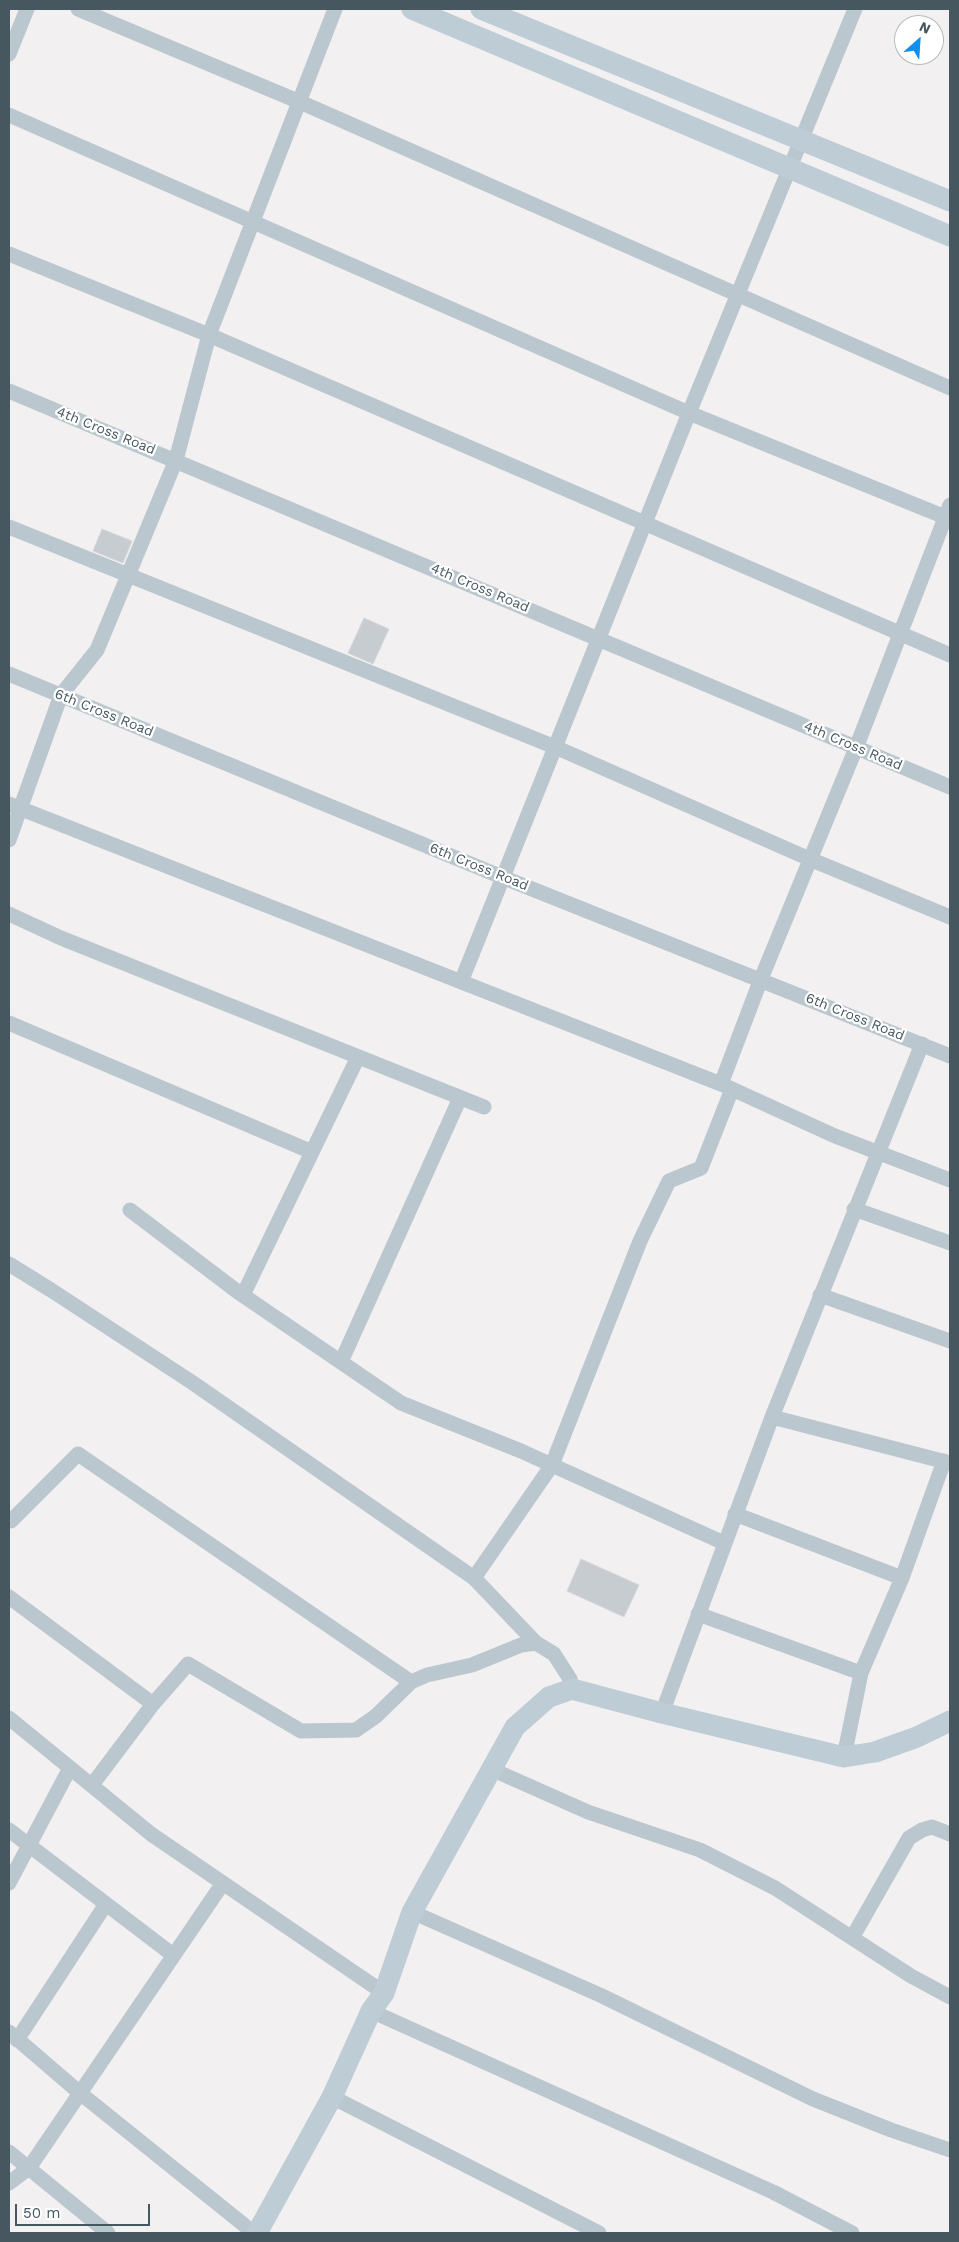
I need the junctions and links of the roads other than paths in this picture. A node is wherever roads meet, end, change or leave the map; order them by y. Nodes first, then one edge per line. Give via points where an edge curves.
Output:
1 (27, 9) edge
2 (78, 9) edge
3 (335, 9) edge
4 (412, 9) edge
5 (482, 9) edge
6 (856, 9) edge
7 (9, 54) edge
8 (300, 102) junction
9 (9, 115) edge
10 (802, 139) junction
11 (790, 167) junction
12 (950, 201) edge
13 (253, 222) junction
14 (950, 236) edge
15 (9, 254) edge
16 (738, 293) junction
17 (209, 335) junction
18 (950, 388) edge
19 (9, 391) edge
20 (689, 412) junction
21 (176, 460) junction
22 (949, 513) edge
23 (645, 525) junction
24 (9, 527) edge
25 (129, 575) junction
26 (900, 633) junction
27 (599, 639) junction
28 (950, 655) edge
29 (9, 674) edge
30 (61, 694) junction
31 (555, 747) junction
32 (856, 748) junction
33 (950, 787) edge
34 (14, 806) edge
35 (9, 840) edge
36 (812, 860) junction
37 (502, 877) junction
38 (9, 914) edge
39 (950, 917) edge
40 (761, 979) junction
41 (461, 982) junction
42 (9, 1023) edge
43 (922, 1044) junction
44 (950, 1056) edge
45 (358, 1057) junction
46 (727, 1087) junction
47 (460, 1098) junction
48 (484, 1107) dead end
49 (312, 1152) junction
50 (878, 1153) junction
51 (950, 1180) edge
52 (130, 1210) dead end
53 (854, 1210) junction
54 (950, 1243) edge
55 (9, 1264) edge
56 (243, 1295) junction
57 (820, 1295) junction
58 (950, 1341) edge
59 (341, 1362) junction
60 (772, 1417) junction
61 (947, 1462) edge
62 (552, 1465) junction
63 (734, 1514) junction
64 (11, 1521) dead end
65 (724, 1543) junction
66 (474, 1578) junction
67 (902, 1578) junction
68 (9, 1597) edge
69 (698, 1614) junction
70 (536, 1643) junction
71 (862, 1673) junction
72 (411, 1682) junction
73 (572, 1689) junction
74 (153, 1704) junction
75 (662, 1714) junction
76 (9, 1718) edge
77 (950, 1721) edge
78 (844, 1757) junction
79 (70, 1768) junction
80 (491, 1768) junction
81 (92, 1785) junction
82 (9, 1830) edge
83 (950, 1834) edge
84 (29, 1845) junction
85 (9, 1883) edge
86 (222, 1883) junction
87 (106, 1904) junction
88 (412, 1912) junction
89 (852, 1938) junction
90 (173, 1955) junction
91 (384, 1993) junction
92 (950, 1998) edge
93 (371, 2011) junction
94 (13, 2036) edge
95 (80, 2093) junction
96 (332, 2097) junction
97 (950, 2150) edge
98 (9, 2152) edge
99 (29, 2168) junction
100 (9, 2183) edge
101 (108, 2233) edge
102 (255, 2233) edge
103 (599, 2233) edge
104 (851, 2233) edge

1 - 7 street
2 - 8 street
3 - 8 street
4 - 11 street
5 - 10 street
6 - 10 street
8 - 13 street
8 - 16 street
9 - 13 street
10 - 11 street
10 - 12 street
11 - 14 street
11 - 16 street
13 - 17 street
13 - 20 street
15 - 17 street
16 - 18 street
16 - 20 street
17 - 21 street
17 - 23 street
19 - 21 street, 4th Cross Road
20 - 22 street
20 - 23 street
21 - 25 street
21 - 27 street, 4th Cross Road
22 - 26 street
23 - 26 street
23 - 27 street
24 - 25 street
25 - 30 street via 97,650
25 - 31 street
26 - 28 street
26 - 32 street
27 - 31 street
27 - 32 street, 4th Cross Road
29 - 30 street, 6th Cross Road
30 - 34 street
30 - 37 street, 6th Cross Road
31 - 36 street
31 - 37 street
32 - 33 street, 4th Cross Road
32 - 36 street
34 - 35 street
34 - 41 street
36 - 39 street
36 - 40 street
37 - 40 street, 6th Cross Road
37 - 41 street
38 - 45 street
40 - 43 street, 6th Cross Road
40 - 46 street
41 - 46 street
42 - 49 street
43 - 44 street, 6th Cross Road
43 - 50 street
45 - 47 street
45 - 49 street
46 - 50 street
46 - 62 street via 701,1168 668,1181 664,1189 640,1241
47 - 48 street
47 - 59 street
49 - 56 street
50 - 51 street
50 - 53 street
52 - 56 street
53 - 54 street
53 - 57 street
55 - 66 street via 185,1378
56 - 59 street
57 - 58 street
57 - 60 street
59 - 62 street via 401,1403
60 - 61 street
60 - 63 street
61 - 67 street
62 - 65 street
62 - 66 street
63 - 65 street
63 - 67 street
64 - 72 street via 78,1454
65 - 69 street
66 - 70 street
67 - 71 street
68 - 74 street
69 - 71 street
69 - 75 street
70 - 72 street via 521,1645
70 - 73 street via 554,1654 570,1679
71 - 78 street
72 - 74 street via 376,1716 356,1730 301,1731 188,1664
73 - 75 street
73 - 80 street via 549,1697 515,1727
74 - 81 street
75 - 78 street
76 - 79 street
77 - 78 street via 875,1752
79 - 81 street
79 - 84 street
80 - 88 street
80 - 89 street via 588,1812 700,1850 775,1888
81 - 86 street via 151,1834
82 - 84 street
83 - 89 street via 932,1827 909,1838
84 - 85 street
84 - 87 street
86 - 90 street
86 - 91 street
87 - 90 street
87 - 94 street
88 - 91 street
88 - 97 street via 600,1995 813,2099
89 - 92 street
90 - 95 street
91 - 93 street
93 - 96 street
93 - 104 street via 773,2192
94 - 95 street
95 - 99 street
95 - 102 street
96 - 102 street
96 - 103 street
98 - 99 street
99 - 100 street
99 - 101 street

